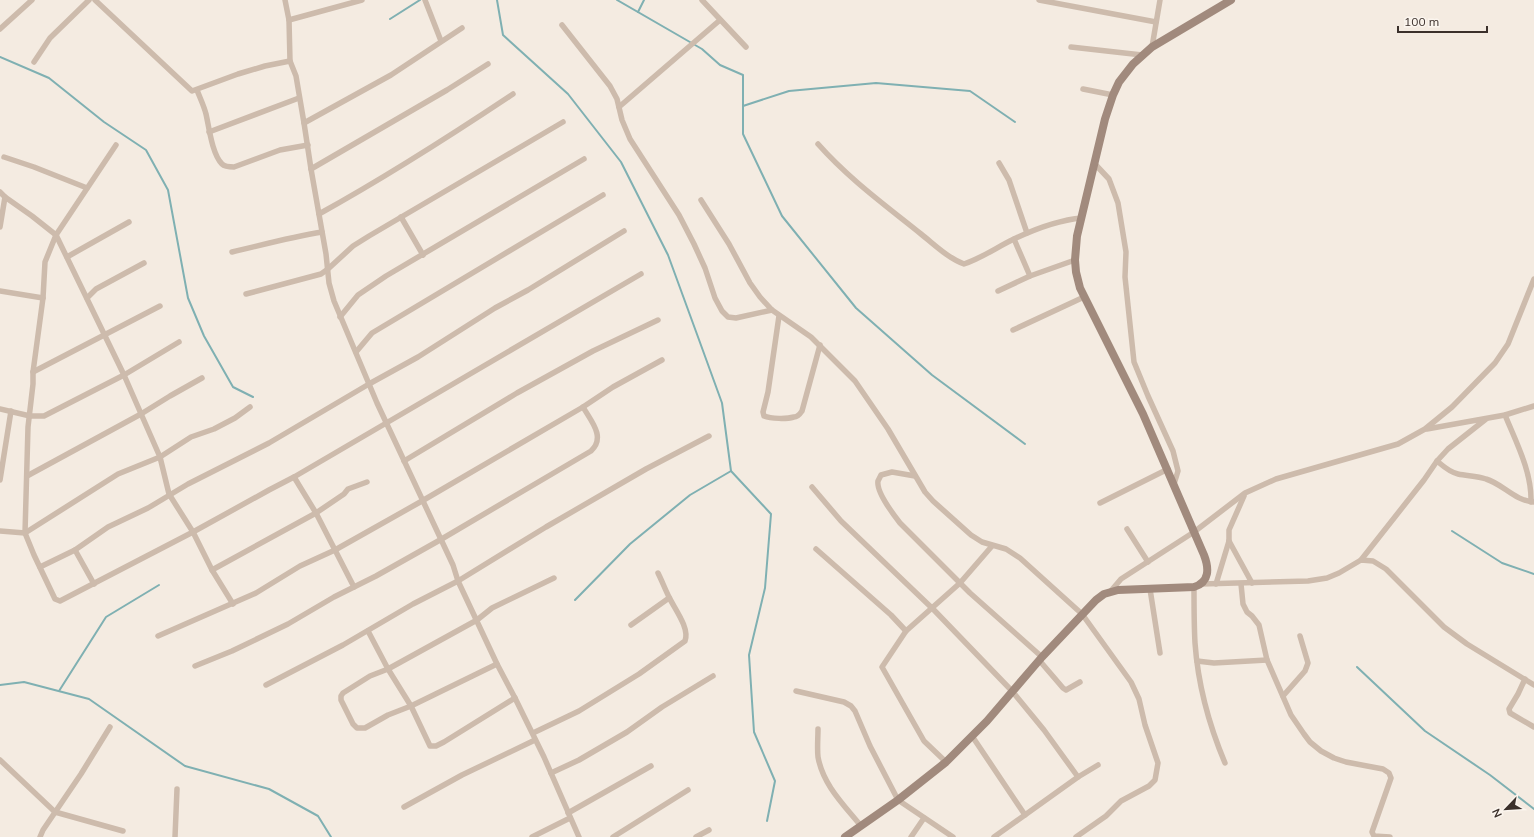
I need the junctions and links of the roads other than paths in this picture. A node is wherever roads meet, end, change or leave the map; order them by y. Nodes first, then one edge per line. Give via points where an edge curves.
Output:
1 (32, 0) edge
2 (88, 0) edge
3 (95, 0) edge
4 (285, 0) edge
5 (362, 0) edge
6 (425, 0) edge
7 (702, 0) edge
8 (1039, 0) edge
9 (1160, 0) edge
10 (1231, 0) edge
11 (290, 20) junction
12 (720, 20) junction
13 (1156, 22) junction
14 (562, 25) dead end
15 (0, 28) edge
16 (462, 28) dead end
17 (441, 41) junction
18 (746, 47) dead end
19 (1071, 47) dead end
20 (1152, 47) junction
21 (1142, 55) junction
22 (290, 61) junction
23 (34, 62) dead end
24 (488, 64) dead end
25 (1083, 89) dead end
26 (197, 90) junction
27 (513, 94) dead end
28 (1113, 95) junction
29 (299, 98) junction
30 (619, 107) junction
31 (563, 122) dead end
32 (304, 123) junction
33 (210, 132) junction
34 (818, 144) dead end
35 (116, 145) dead end
36 (308, 145) junction
37 (4, 157) dead end
38 (584, 159) dead end
39 (999, 163) dead end
40 (1094, 163) junction
41 (311, 169) junction
42 (87, 188) junction
43 (0, 192) edge
44 (603, 194) dead end
45 (5, 197) junction
46 (701, 200) dead end
47 (319, 214) junction
48 (402, 217) junction
49 (1082, 218) junction
50 (129, 222) dead end
51 (0, 227) edge
52 (624, 231) dead end
53 (322, 232) junction
54 (1027, 233) junction
55 (56, 235) junction
56 (1014, 239) junction
57 (232, 252) dead end
58 (423, 255) junction
59 (67, 257) junction
60 (1075, 260) junction
61 (144, 263) dead end
62 (328, 269) junction
63 (641, 274) dead end
64 (1030, 276) junction
65 (1534, 279) edge
66 (0, 291) edge
67 (998, 291) dead end
68 (246, 294) dead end
69 (1084, 296) junction
70 (43, 298) junction
71 (87, 298) junction
72 (160, 306) dead end
73 (772, 310) junction
74 (779, 316) junction
75 (340, 317) junction
76 (658, 320) dead end
77 (1013, 330) dead end
78 (104, 335) junction
79 (179, 342) dead end
80 (820, 345) junction
81 (356, 352) junction
82 (662, 360) dead end
83 (33, 372) junction
84 (124, 375) junction
85 (202, 378) dead end
86 (369, 384) junction
87 (1534, 406) edge
88 (250, 407) dead end
89 (583, 407) junction
90 (0, 409) edge
91 (11, 411) junction
92 (141, 414) junction
93 (1505, 415) junction
94 (30, 416) junction
95 (1486, 419) junction
96 (387, 424) junction
97 (1425, 429) junction
98 (709, 436) dead end
99 (160, 457) junction
100 (404, 461) junction
101 (1436, 461) junction
102 (1168, 469) junction
103 (27, 476) junction
104 (915, 476) junction
105 (294, 478) junction
106 (0, 480) edge
107 (367, 482) dead end
108 (1174, 484) junction
109 (812, 487) dead end
110 (169, 494) junction
111 (1245, 494) junction
112 (422, 501) junction
113 (1533, 502) edge
114 (1100, 504) dead end
115 (316, 513) junction
116 (1127, 529) dead end
117 (0, 531) edge
118 (193, 532) junction
119 (1194, 532) junction
120 (25, 533) junction
121 (440, 540) junction
122 (1229, 541) junction
123 (992, 546) junction
124 (816, 549) dead end
125 (75, 550) junction
126 (336, 550) junction
127 (1361, 560) junction
128 (1148, 562) junction
129 (40, 567) junction
130 (212, 570) junction
131 (658, 574) dead end
132 (554, 578) dead end
133 (458, 581) junction
134 (960, 583) junction
135 (1252, 583) junction
136 (94, 584) junction
137 (1216, 584) junction
138 (1241, 584) junction
139 (1197, 586) junction
140 (354, 587) junction
141 (1150, 589) junction
142 (1110, 592) junction
143 (669, 598) junction
144 (233, 604) junction
145 (933, 609) junction
146 (1082, 614) junction
147 (477, 620) junction
148 (631, 625) dead end
149 (368, 631) junction
150 (906, 631) junction
151 (158, 636) dead end
152 (1300, 636) dead end
153 (1160, 653) dead end
154 (1041, 659) junction
155 (1267, 660) junction
156 (1197, 661) junction
157 (497, 664) junction
158 (195, 666) dead end
159 (388, 669) junction
160 (713, 676) dead end
161 (1525, 680) junction
162 (1080, 682) dead end
163 (266, 685) dead end
164 (1534, 685) edge
165 (796, 691) dead end
166 (1012, 691) junction
167 (1283, 696) junction
168 (515, 698) junction
169 (411, 706) junction
170 (110, 727) dead end
171 (1534, 727) edge
172 (818, 729) dead end
173 (533, 734) junction
174 (972, 736) junction
175 (535, 740) junction
176 (0, 760) edge
177 (946, 762) junction
178 (1225, 763) dead end
179 (1098, 765) dead end
180 (651, 766) dead end
181 (551, 773) junction
182 (1078, 777) junction
183 (177, 789) dead end
184 (688, 790) dead end
185 (898, 800) junction
186 (404, 807) dead end
187 (55, 812) junction
188 (569, 815) junction
189 (1025, 815) junction
190 (924, 818) junction
191 (861, 826) junction
192 (709, 830) dead end
193 (123, 831) dead end
194 (40, 837) edge
195 (175, 837) edge
196 (532, 837) edge
197 (579, 837) edge
198 (613, 837) edge
199 (696, 837) edge
200 (845, 837) edge
201 (911, 837) edge
202 (953, 837) edge
203 (994, 837) edge
204 (1076, 837) edge
205 (1390, 837) edge

1 - 15 street
2 - 23 street via 50,38
3 - 26 street via 192,91
4 - 11 street
5 - 11 street
6 - 17 street
7 - 12 street
8 - 13 street
9 - 13 street
10 - 20 street
11 - 22 street
12 - 18 street
12 - 30 street
13 - 20 street
14 - 30 street via 610,86
16 - 17 street
17 - 32 street via 391,75
19 - 21 street
20 - 21 street
21 - 28 street via 1128,70
22 - 26 street via 238,74
22 - 29 street via 296,76
24 - 41 street
25 - 28 street
26 - 33 street
27 - 47 street via 378,181
28 - 40 street
29 - 32 street
29 - 33 street
30 - 73 street via 630,140 679,215 694,244 722,312 736,318
31 - 48 street
32 - 36 street
33 - 36 street via 217,156 227,167 234,167 280,150
34 - 56 street via 865,190 958,262 970,262
35 - 42 street
36 - 41 street
37 - 42 street
38 - 58 street
39 - 54 street via 1011,186
40 - 49 street
40 - 108 street via 1109,179 1118,202 1126,252 1125,277 1134,362 1173,451 1178,471
41 - 47 street
42 - 55 street
43 - 45 street
44 - 81 street via 372,333
45 - 51 street
45 - 55 street
46 - 73 street via 750,283
47 - 53 street
48 - 58 street
48 - 62 street via 354,246
49 - 54 street via 1068,219
49 - 60 street
50 - 59 street
52 - 86 street via 418,357
53 - 57 street
53 - 62 street
54 - 56 street
55 - 59 street
55 - 70 street via 45,262
56 - 64 street
58 - 75 street via 358,295
59 - 71 street
60 - 64 street
60 - 69 street
61 - 71 street via 96,288
62 - 68 street via 320,274
62 - 75 street via 329,282
63 - 96 street
64 - 67 street
65 - 97 street via 1508,344 1495,363 1452,407
66 - 70 street
69 - 77 street
69 - 102 street
70 - 83 street
71 - 78 street
72 - 78 street
73 - 74 street
74 - 80 street
74 - 80 street via 764,416 768,418 799,415
75 - 81 street
76 - 100 street via 593,351 517,393
78 - 83 street
78 - 84 street
79 - 84 street
80 - 104 street via 855,381 888,429
81 - 86 street
82 - 89 street
83 - 94 street
84 - 92 street
84 - 94 street via 44,416
85 - 92 street
86 - 96 street
86 - 110 street via 269,443
87 - 93 street
88 - 99 street via 214,429 190,437
89 - 112 street
89 - 121 street via 598,435 596,446
90 - 91 street
91 - 94 street
91 - 106 street
92 - 99 street
92 - 103 street
93 - 95 street
93 - 113 street via 1520,451
94 - 103 street
95 - 97 street
95 - 101 street
96 - 100 street
96 - 105 street
97 - 111 street via 1398,444 1276,480
98 - 133 street via 646,469
99 - 110 street
99 - 120 street via 118,474
100 - 112 street
101 - 113 street via 1448,470 1487,479 1519,498
101 - 127 street
102 - 108 street
102 - 114 street
103 - 120 street
104 - 123 street via 933,501 971,535
104 - 134 street via 892,472 881,475 878,481 883,497 900,523
105 - 115 street
105 - 118 street
107 - 115 street via 348,489
108 - 119 street
109 - 145 street via 841,521
110 - 118 street
110 - 125 street via 148,508 108,527
111 - 119 street
111 - 122 street via 1232,521
112 - 121 street
112 - 126 street
115 - 126 street
115 - 130 street
116 - 128 street
117 - 120 street
118 - 130 street
118 - 136 street
119 - 128 street
119 - 139 street via 1208,569 1208,574
120 - 129 street
121 - 133 street
121 - 140 street
122 - 135 street
122 - 137 street
123 - 134 street
123 - 146 street via 1006,549 1020,558
124 - 150 street
125 - 129 street
125 - 136 street
126 - 140 street
126 - 144 street via 300,566
127 - 135 street via 1326,578
127 - 161 street via 1373,561 1386,569 1444,626 1467,644
128 - 142 street via 1121,580
129 - 136 street via 55,598 60,601
130 - 144 street
131 - 143 street
132 - 147 street via 492,608
133 - 147 street
133 - 149 street
134 - 145 street
134 - 154 street
135 - 138 street
137 - 138 street
137 - 139 street
138 - 155 street via 1243,604 1258,625
139 - 141 street
139 - 156 street
140 - 158 street via 288,624
141 - 142 street
141 - 153 street
142 - 146 street via 1096,600
143 - 148 street
143 - 173 street via 685,628 685,641 638,674
144 - 151 street
145 - 150 street
145 - 166 street
146 - 154 street
146 - 204 street via 1131,682 1139,699 1158,762 1155,780 1149,786 1121,801 1106,816
147 - 157 street
147 - 159 street
149 - 159 street
149 - 163 street
150 - 177 street via 882,667 924,741
152 - 167 street via 1308,663 1305,672
154 - 162 street via 1066,690
154 - 166 street
155 - 156 street via 1214,663
155 - 167 street
156 - 178 street via 1207,711
157 - 168 street
157 - 169 street
159 - 169 street
159 - 169 street via 370,676 341,696 353,724 357,728 364,728
160 - 181 street via 627,732
161 - 164 street
161 - 171 street via 1509,709 1510,713
165 - 185 street via 844,702 851,706
166 - 174 street
166 - 182 street
167 - 205 street via 1304,734 1321,751 1346,762 1383,769 1389,773 1391,778 1372,832 1374,836
168 - 169 street via 444,742 433,746 428,742
168 - 173 street
170 - 187 street
172 - 191 street via 818,757 825,778 835,795
173 - 175 street
174 - 177 street
174 - 189 street
175 - 181 street
175 - 186 street via 462,775
176 - 187 street
177 - 185 street
179 - 182 street
180 - 188 street
181 - 188 street
182 - 189 street
183 - 195 street
184 - 198 street
185 - 190 street
185 - 191 street
187 - 193 street
187 - 194 street
188 - 196 street
188 - 197 street
189 - 203 street
190 - 201 street
190 - 202 street
191 - 200 street
192 - 199 street

